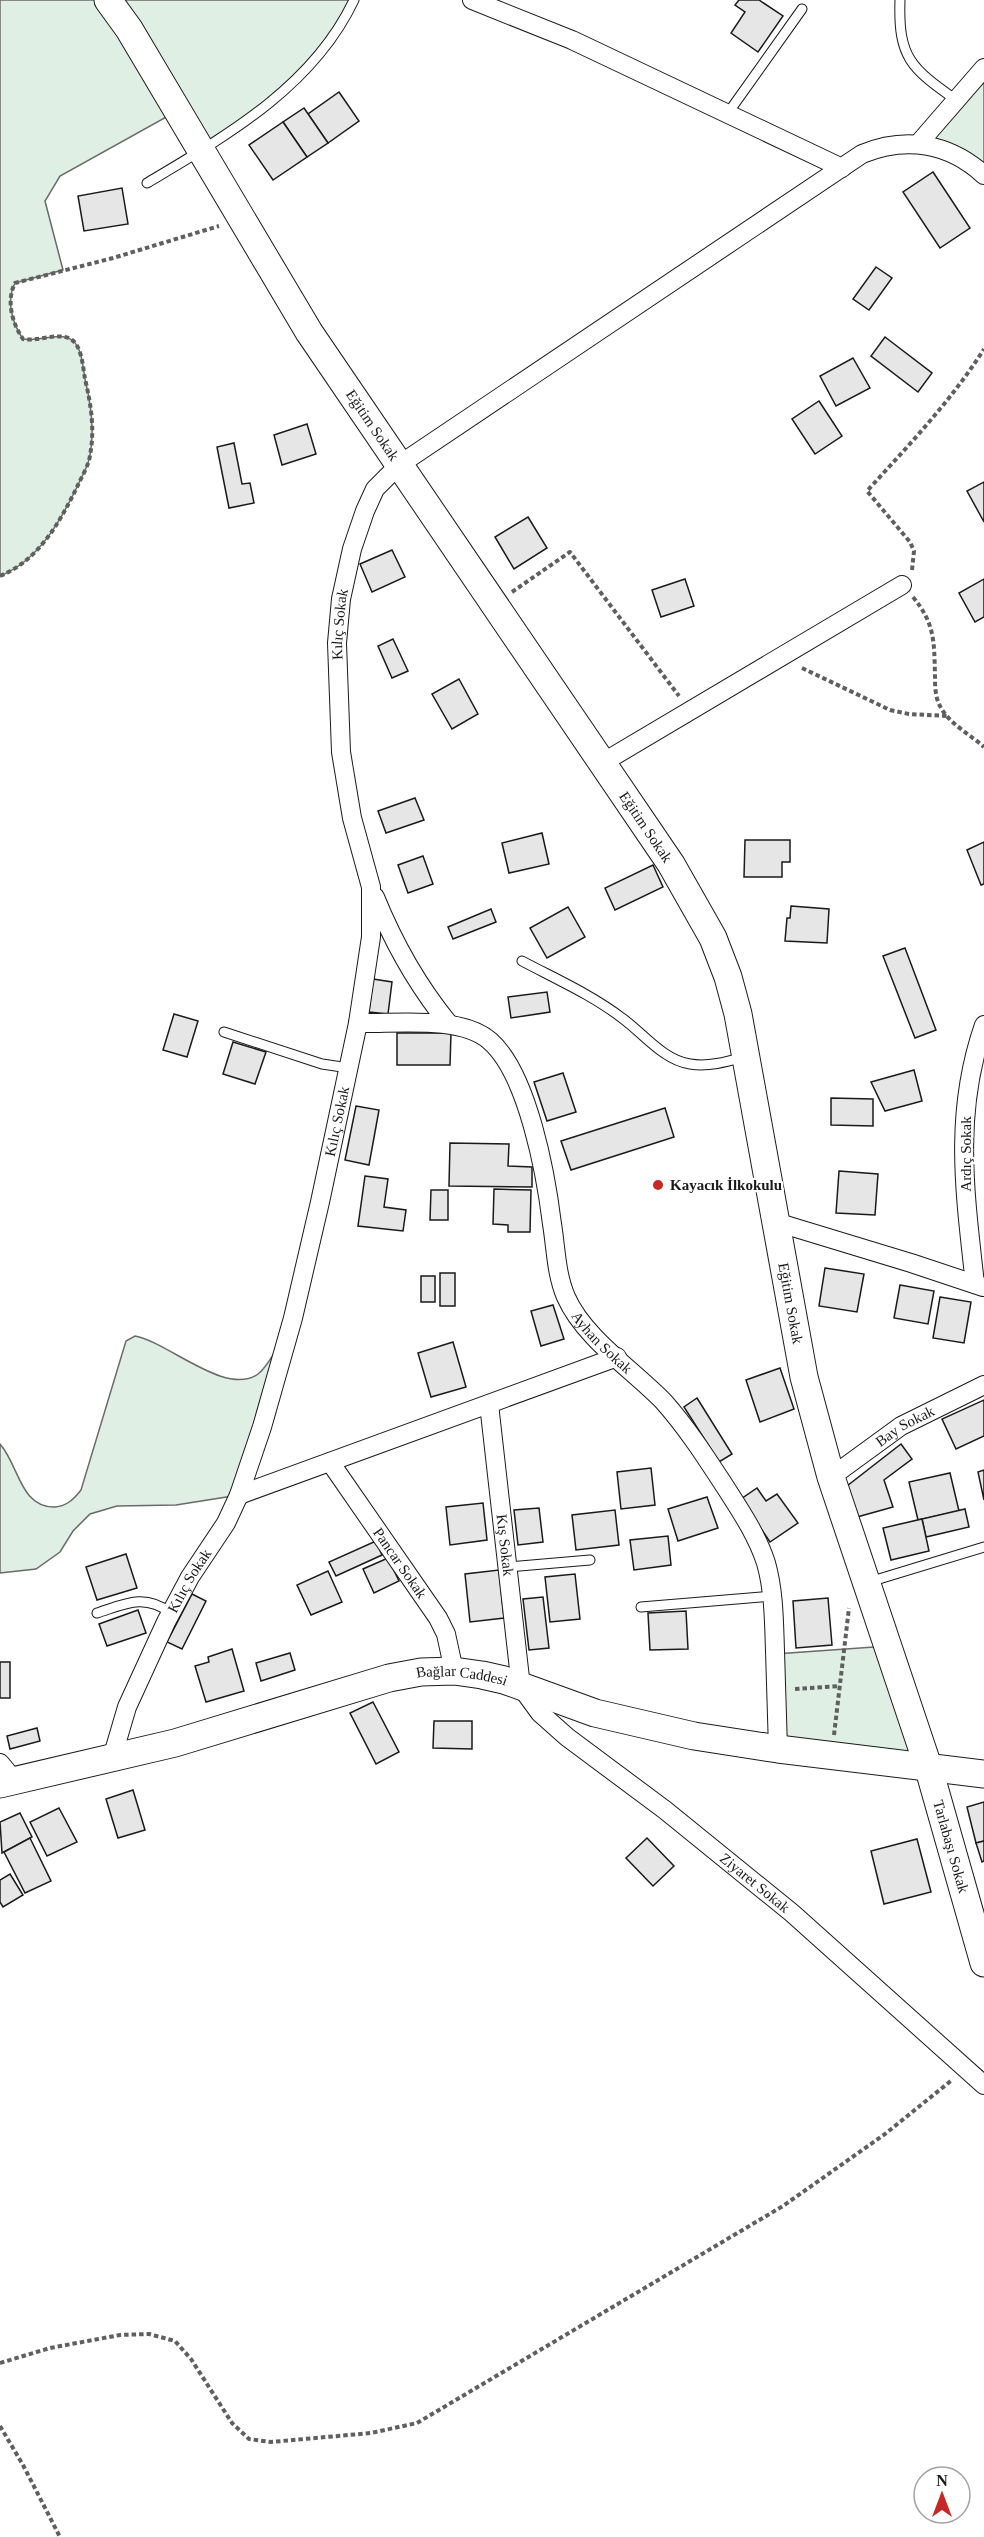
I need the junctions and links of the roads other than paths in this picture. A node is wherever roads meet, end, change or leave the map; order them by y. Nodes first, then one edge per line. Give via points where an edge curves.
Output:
1 (108, 0) edge
2 (354, 0) edge
3 (472, 0) edge
4 (900, 0) edge
5 (802, 9) dead end
6 (984, 68) edge
7 (956, 100) junction
8 (728, 113) junction
9 (919, 143) junction
10 (201, 151) junction
11 (842, 168) junction
12 (984, 175) edge
13 (147, 183) dead end
14 (399, 465) junction
15 (902, 585) road end
16 (602, 763) junction
17 (371, 887) junction
18 (522, 962) dead end
19 (358, 1023) junction
20 (449, 1024) junction
21 (984, 1025) edge
22 (224, 1032) dead end
23 (746, 1056) junction
24 (349, 1068) junction
25 (776, 1222) junction
26 (979, 1286) edge
27 (617, 1357) junction
28 (984, 1385) edge
29 (489, 1404) junction
30 (330, 1462) junction
31 (831, 1477) junction
32 (239, 1495) junction
33 (984, 1547) edge
34 (590, 1560) dead end
35 (507, 1567) junction
36 (869, 1590) junction
37 (772, 1596) junction
38 (641, 1607) dead end
39 (97, 1613) dead end
40 (171, 1613) junction
41 (454, 1671) junction
42 (521, 1687) junction
43 (778, 1749) junction
44 (112, 1758) junction
45 (928, 1766) junction
46 (984, 1774) edge
47 (5, 1776) edge
48 (984, 1963) edge
49 (984, 2085) edge

1 - 10 street, Eğitim Sokak
2 - 10 lane via 329,44 304,71 263,108
3 - 8 street via 572,40
4 - 7 lane via 901,42 907,57 923,77
5 - 8 lane
6 - 7 street
7 - 9 street
8 - 11 street
9 - 11 street, Kılıç Sokak via 878,148
9 - 12 street via 951,152
10 - 13 lane
10 - 14 street, Eğitim Sokak via 309,332
11 - 14 street, Kılıç Sokak
14 - 16 street, Eğitim Sokak
14 - 17 street, Kılıç Sokak via 375,489 365,511 341,599 337,643 343,763 356,836
15 - 16 street
16 - 23 street, Eğitim Sokak via 671,864 713,938 733,995
17 - 19 street, Kılıç Sokak via 371,937
17 - 20 street via 414,979
18 - 23 lane via 622,1017 674,1059 707,1065
19 - 20 street, Ayhan Sokak
19 - 24 street, Kılıç Sokak
20 - 27 street, Ayhan Sokak via 490,1040 514,1077 546,1176 562,1288 574,1312
21 - 26 street, Ardıç Sokak via 968,1095 963,1146
22 - 24 lane via 322,1064
23 - 25 street, Eğitim Sokak
24 - 32 street, Kılıç Sokak via 293,1318
25 - 26 street
25 - 31 street, Eğitim Sokak via 804,1377
27 - 29 street
27 - 37 street, Ayhan Sokak via 683,1425 734,1501 760,1547
28 - 31 street, Bay Sokak via 901,1426
29 - 30 street
29 - 35 street, Kış Sokak
30 - 32 street
30 - 41 street, Pancar Sokak via 433,1610 446,1634
31 - 36 street, Eğitim Sokak
32 - 40 street, Kılıç Sokak
33 - 36 lane
34 - 35 lane
35 - 42 street, Kış Sokak
36 - 45 street, Eğitim Sokak
37 - 38 lane
37 - 43 street, Ayhan Sokak
39 - 40 lane via 142,1601 159,1604
40 - 44 street, Kılıç Sokak via 127,1707
41 - 42 street, Bağlar Caddesi
41 - 44 street, Bağlar Caddesi via 389,1678 239,1725
42 - 43 street, Bağlar Caddesi via 595,1713 648,1726
42 - 49 street, Ziyaret Sokak via 540,1713 792,1913
43 - 45 street, Bağlar Caddesi
44 - 47 street, Bağlar Caddesi
45 - 46 street, Bağlar Caddesi
45 - 48 street, Tarlabaşı Sokak

